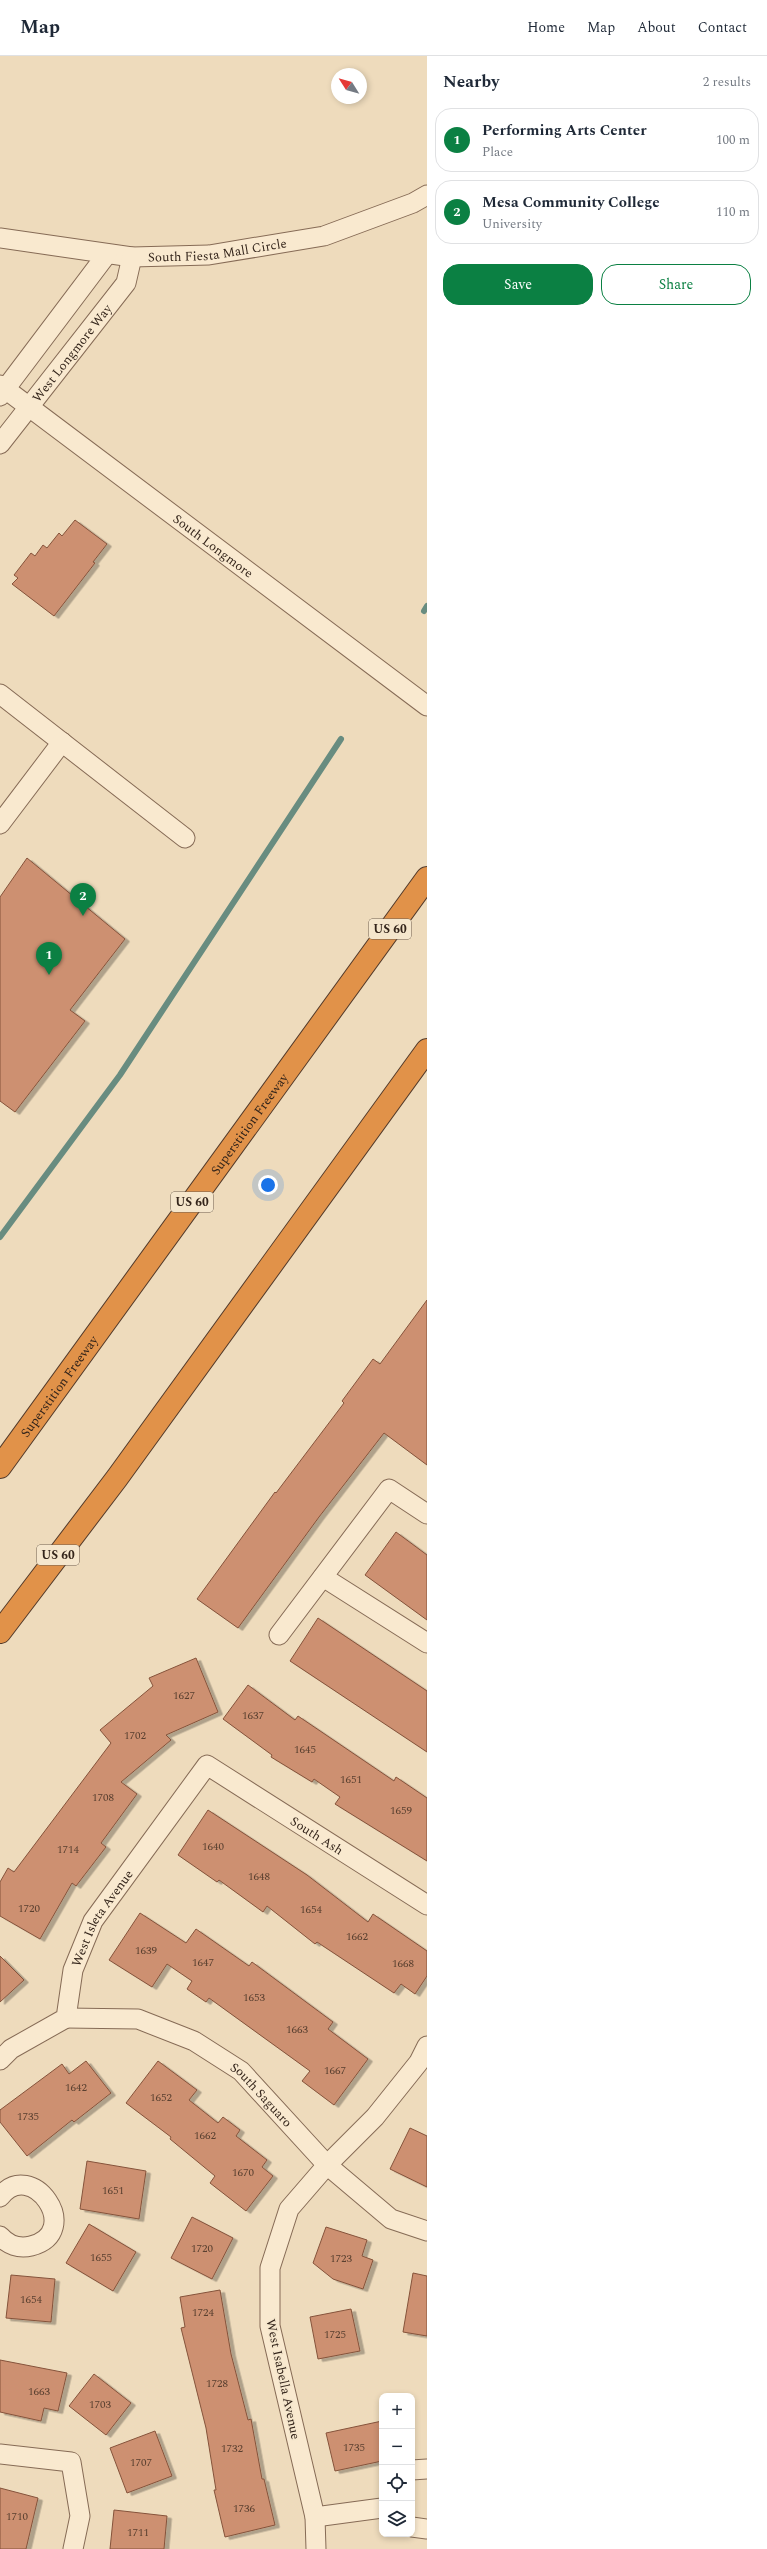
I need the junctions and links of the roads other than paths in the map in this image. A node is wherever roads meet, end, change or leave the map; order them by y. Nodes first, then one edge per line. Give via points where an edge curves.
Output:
1 (427, 195) edge
2 (0, 238) edge
3 (107, 254) junction
4 (132, 257) junction
5 (2, 390) edge
6 (30, 407) junction
7 (0, 444) edge
8 (0, 694) edge
9 (427, 706) edge
10 (62, 742) junction
11 (0, 824) edge
12 (185, 838) dead end
13 (427, 865) edge
14 (427, 878) edge
15 (352, 979) junction
16 (425, 1055) edge
17 (31, 1425) junction
18 (0, 1461) edge
19 (0, 1466) edge
20 (117, 1478) junction
21 (427, 1514) edge
22 (323, 1577) junction
23 (0, 1632) edge
24 (278, 1635) dead end
25 (0, 1642) edge
26 (427, 1643) edge
27 (207, 1765) joint
28 (427, 1905) edge
29 (66, 2018) junction
30 (427, 2046) edge
31 (0, 2060) edge
32 (327, 2165) junction
33 (2, 2190) edge
34 (427, 2231) edge
35 (0, 2236) edge
36 (0, 2454) edge
37 (427, 2469) edge
38 (415, 2470) edge
39 (379, 2508) edge
40 (315, 2517) junction
41 (415, 2527) edge
42 (427, 2529) edge
43 (73, 2549) edge
44 (316, 2549) edge

1 - 4 street, South Fiesta Mall Circle via 413,203 324,236 209,255
2 - 3 street, South Fiesta Mall Circle
3 - 4 street, South Fiesta Mall Circle
3 - 5 street
4 - 6 street, West Longmore Way via 126,283
5 - 6 street, South Longmore
6 - 7 street, West Longmore Way
6 - 9 street, South Longmore
8 - 10 street
10 - 11 street
10 - 12 street
13 - 15 highway
14 - 15 highway, Superstition Freeway / US 60
15 - 17 highway, Superstition Freeway / US 60
16 - 20 highway, US 60
17 - 18 highway
17 - 19 highway, Superstition Freeway / US 60
20 - 23 highway, US 60
20 - 25 highway
21 - 22 street via 389,1489
22 - 24 street
22 - 26 street
27 - 28 street, South Ash
27 - 29 street, West Isleta Avenue via 93,1921 73,1970
29 - 31 street via 11,2049
29 - 32 street, South Saguaro via 138,2019 194,2041 241,2071
30 - 32 street, West Isabella Avenue via 419,2062 375,2116
32 - 34 street, South Saguaro via 391,2219
32 - 40 street, West Isabella Avenue via 289,2208 270,2268 270,2326
33 - 35 street via 20,2186 38,2190 51,2204 53,2223 44,2240 25,2247 14,2246
36 - 43 street via 71,2462 80,2516
37 - 38 street
39 - 40 street
40 - 44 street, West Isabella Avenue
41 - 42 street

